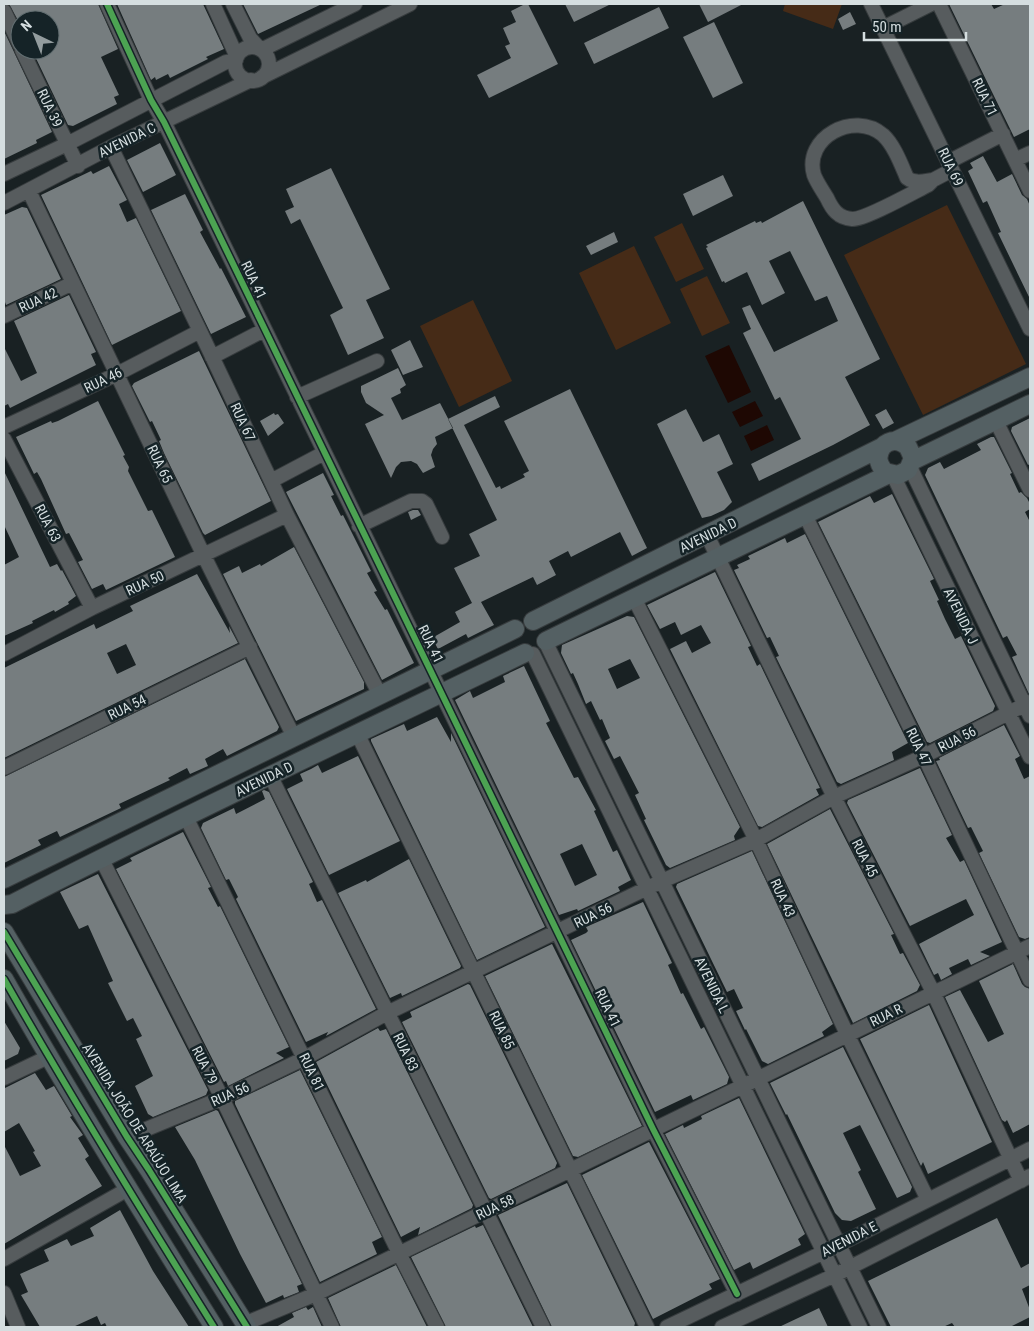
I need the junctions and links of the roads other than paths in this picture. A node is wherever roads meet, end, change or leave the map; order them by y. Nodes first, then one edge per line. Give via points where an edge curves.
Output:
1 (107, 4) edge
2 (214, 4) edge
3 (233, 4) edge
4 (410, 4) edge
5 (871, 4) edge
6 (931, 4) edge
7 (939, 4) edge
8 (349, 5) edge
9 (4, 11) edge
10 (10, 24) edge
11 (883, 28) junction
12 (260, 49) junction
13 (236, 58) junction
14 (27, 60) edge
15 (257, 79) junction
16 (151, 100) junction
17 (164, 122) junction
18 (1003, 134) junction
19 (68, 144) junction
20 (111, 147) junction
21 (1030, 153) edge
22 (1015, 160) junction
23 (78, 166) junction
24 (950, 166) junction
25 (4, 174) edge
26 (933, 180) junction
27 (29, 191) junction
28 (1030, 191) edge
29 (4, 203) edge
30 (73, 283) junction
31 (4, 316) edge
32 (264, 330) junction
33 (1030, 330) edge
34 (200, 331) junction
35 (212, 357) junction
36 (378, 361) dead end
37 (117, 374) junction
38 (1030, 377) edge
39 (297, 397) junction
40 (1030, 404) edge
41 (996, 421) junction
42 (4, 428) edge
43 (4, 439) edge
44 (889, 444) junction
45 (324, 453) junction
46 (911, 464) junction
47 (891, 474) junction
48 (271, 481) junction
49 (1030, 490) edge
50 (287, 515) junction
51 (805, 515) junction
52 (359, 526) junction
53 (707, 536) junction
54 (442, 537) dead end
55 (204, 556) junction
56 (718, 557) junction
57 (634, 598) junction
58 (92, 608) junction
59 (533, 621) junction
60 (515, 629) junction
61 (250, 647) junction
62 (538, 648) junction
63 (4, 654) edge
64 (430, 671) junction
65 (442, 693) junction
66 (380, 695) junction
67 (1028, 707) edge
68 (1008, 713) junction
69 (357, 733) junction
70 (294, 737) junction
71 (924, 756) junction
72 (1030, 756) edge
73 (4, 768) edge
74 (270, 775) junction
75 (834, 797) junction
76 (186, 816) junction
77 (756, 840) junction
78 (101, 858) junction
79 (4, 879) edge
80 (662, 881) junction
81 (648, 888) junction
82 (4, 905) edge
83 (4, 932) edge
84 (558, 932) junction
85 (1030, 946) edge
86 (1016, 953) junction
87 (474, 972) junction
88 (4, 979) edge
89 (1030, 980) edge
90 (933, 992) junction
91 (388, 1013) junction
92 (847, 1034) junction
93 (48, 1057) junction
94 (305, 1058) junction
95 (4, 1078) edge
96 (757, 1079) junction
97 (743, 1086) junction
98 (222, 1098) junction
99 (653, 1129) junction
100 (127, 1137) junction
101 (1030, 1149) edge
102 (1010, 1159) junction
103 (571, 1170) junction
104 (1026, 1178) edge
105 (128, 1189) junction
106 (928, 1200) junction
107 (485, 1212) junction
108 (839, 1244) junction
109 (824, 1252) junction
110 (399, 1253) junction
111 (4, 1259) edge
112 (849, 1267) junction
113 (835, 1275) junction
114 (4, 1293) edge
115 (316, 1294) junction
116 (737, 1294) junction
117 (246, 1326) edge
118 (18, 1327) edge
119 (214, 1327) edge
120 (332, 1327) edge
121 (437, 1327) edge
122 (543, 1327) edge
123 (647, 1327) edge
124 (667, 1327) edge
125 (722, 1327) edge
126 (860, 1327) edge
127 (879, 1327) edge

1 - 16 street, RUA 41
2 - 13 street
3 - 12 street via 250,38
4 - 15 street, AVENIDA C
5 - 11 street, RUA 69
6 - 11 street
7 - 18 street, RUA 71
8 - 12 street
9 - 10 street
11 - 24 street, RUA 69
12 - 13 street via 249,47
12 - 15 street via 266,53 269,63 266,73
13 - 15 street via 237,71 246,79
13 - 16 street, AVENIDA C
14 - 19 street, RUA 39
15 - 17 street, AVENIDA C
16 - 17 street, RUA 41
16 - 19 street, AVENIDA C
17 - 20 street, AVENIDA C
17 - 32 street, RUA 41
18 - 22 street, RUA 71
18 - 24 street
19 - 23 street, RUA 39
19 - 25 street, AVENIDA C
20 - 23 street, AVENIDA C
20 - 34 street, RUA 67
21 - 22 street
22 - 28 street, RUA 71
23 - 27 street, AVENIDA C
24 - 26 street
24 - 33 street, RUA 69
26 - 26 street via 864,217 845,218 833,209 814,174 814,157 828,135 843,127 860,125 876,130 888,140 908,178 921,182
27 - 29 street, AVENIDA C
27 - 30 street, RUA 65
30 - 31 street, RUA 42
30 - 37 street, RUA 65
32 - 35 street
32 - 39 street, RUA 41
34 - 35 street, RUA 67
34 - 37 street, RUA 46
35 - 48 street, RUA 67
36 - 39 street
37 - 42 street, RUA 46
37 - 55 street, RUA 65
38 - 44 main road, AVENIDA D
39 - 45 street, RUA 41
40 - 41 main road
41 - 46 main road
41 - 49 street
43 - 58 street, RUA 63
44 - 46 main road via 904,443 912,452
44 - 47 main road via 878,455 881,468
44 - 53 main road, AVENIDA D
45 - 48 street
45 - 52 street, RUA 41
46 - 47 main road via 904,473
46 - 67 street, AVENIDA J
47 - 51 main road, AVENIDA D
47 - 68 street, AVENIDA J
48 - 50 street, RUA 67
50 - 55 street, RUA 50
50 - 66 street, RUA 67
51 - 56 main road, AVENIDA D
51 - 71 street, RUA 47
52 - 54 street via 417,500 426,504
52 - 64 street, RUA 41
53 - 56 street, RUA 45
53 - 59 main road, AVENIDA D
55 - 58 street, RUA 50
55 - 61 street, RUA 65
56 - 57 main road, AVENIDA D
56 - 75 street, RUA 45
57 - 62 main road, AVENIDA D
57 - 77 street, RUA 43
58 - 63 street, RUA 50
59 - 60 main road via 525,621
59 - 62 main road via 545,629
60 - 62 main road via 513,640 518,650
60 - 64 main road, AVENIDA D
61 - 70 street, RUA 65
61 - 73 street, RUA 54
62 - 65 main road, AVENIDA D
62 - 80 street, AVENIDA L
62 - 81 street, AVENIDA L
64 - 65 street, RUA 41
64 - 66 main road, AVENIDA D
65 - 69 main road, AVENIDA D
65 - 84 street, RUA 41
66 - 70 main road, AVENIDA D
67 - 68 street, RUA 56
68 - 71 street, RUA 56
68 - 72 street, AVENIDA J
69 - 74 main road, AVENIDA D
69 - 87 street, RUA 85
70 - 79 main road, AVENIDA D
71 - 75 street, RUA 56
71 - 86 street, RUA 47
74 - 76 main road, AVENIDA D
74 - 91 street, RUA 83
75 - 77 street, RUA 56
75 - 90 street, RUA 45
76 - 78 main road, AVENIDA D
76 - 94 street, RUA 81
77 - 80 street, RUA 56
77 - 92 street, RUA 43
78 - 82 main road, AVENIDA D via 12,904
78 - 98 street, RUA 79
80 - 81 street, RUA 56
80 - 96 street, AVENIDA L
81 - 84 street, RUA 56
81 - 97 street, AVENIDA L
83 - 100 main road, AVENIDA JOÃO DE ARAÚJO LIMA
84 - 87 street, RUA 56
84 - 99 street, RUA 41
85 - 86 street, RUA R
86 - 89 street, RUA 47
86 - 90 street, RUA R
87 - 91 street, RUA 56
87 - 103 street, RUA 85
88 - 93 main road
90 - 92 street, RUA R
90 - 102 street, RUA 45
91 - 94 street, RUA 56
91 - 107 street, RUA 83
92 - 96 street, RUA R
92 - 106 street, RUA 43
93 - 95 street
93 - 105 main road
94 - 98 street, RUA 56
94 - 110 street, RUA 81
96 - 97 street, RUA R
96 - 108 street, AVENIDA L
97 - 99 street, RUA 58
97 - 109 street, AVENIDA L
98 - 100 street, RUA 56
98 - 115 street, RUA 79
99 - 103 street, RUA 58
99 - 116 street, RUA 41
100 - 117 main road, AVENIDA JOÃO DE ARAÚJO LIMA
101 - 102 street, AVENIDA E
102 - 104 street, RUA 45
102 - 106 street, AVENIDA E
103 - 107 street, RUA 58
103 - 123 street, RUA 85
104 - 112 street, AVENIDA E
105 - 111 street
105 - 119 main road
106 - 108 street, AVENIDA E
107 - 110 street, RUA 58
107 - 122 street, RUA 83
108 - 109 street, AVENIDA E
108 - 112 street, AVENIDA L
109 - 113 street, AVENIDA L
109 - 116 street, AVENIDA E
110 - 115 street, RUA 58
110 - 121 street, RUA 81
112 - 113 street, AVENIDA E
112 - 127 street, AVENIDA L
113 - 125 street, AVENIDA E
113 - 126 street, AVENIDA L
114 - 118 street
115 - 117 street, RUA 58
115 - 120 street, RUA 79
116 - 124 street, AVENIDA E

